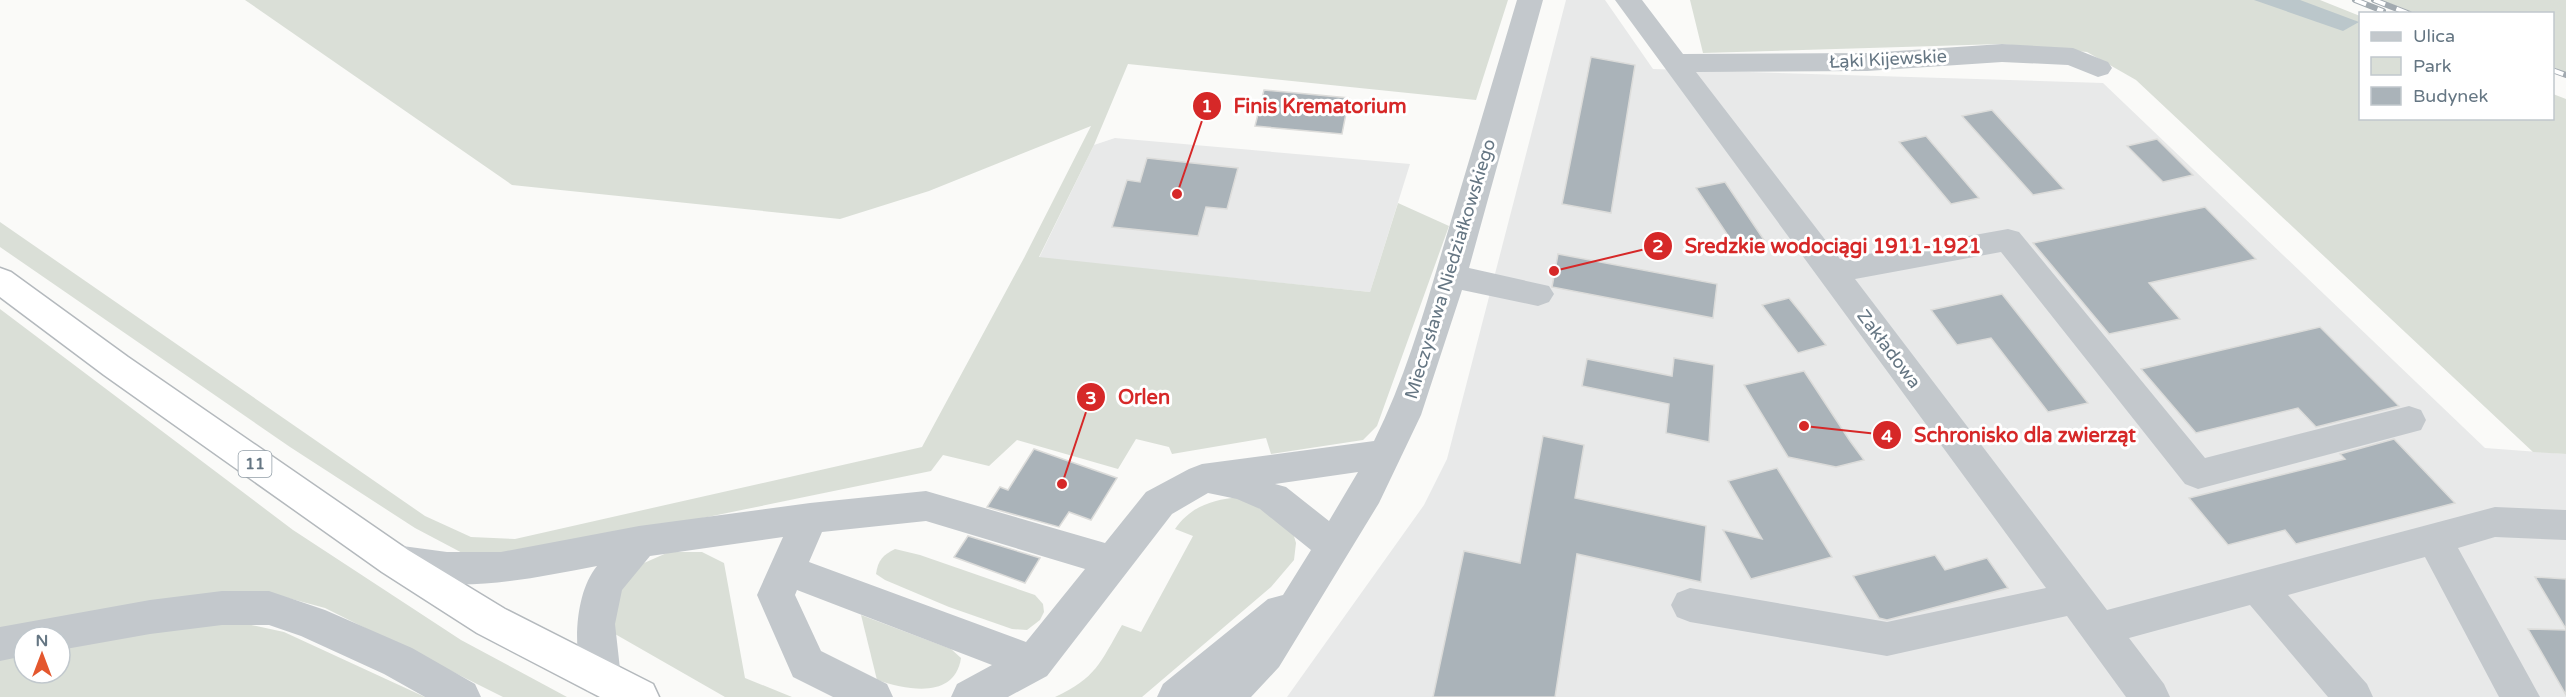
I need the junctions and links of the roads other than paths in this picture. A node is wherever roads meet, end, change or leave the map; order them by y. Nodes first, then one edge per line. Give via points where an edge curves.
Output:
1 (1530, 0) edge
2 (1628, 0) edge
3 (1676, 63) junction
4 (2098, 68) dead end
5 (1832, 272) junction
6 (1450, 276) junction
7 (0, 280) edge
8 (1538, 294) dead end
9 (2409, 420) dead end
10 (1386, 454) junction
11 (1202, 479) junction
12 (810, 518) junction
13 (2566, 525) edge
14 (2434, 539) junction
15 (639, 542) junction
16 (1334, 547) junction
17 (395, 561) junction
18 (1113, 561) junction
19 (787, 570) junction
20 (2257, 586) junction
21 (1308, 589) junction
22 (2075, 597) junction
23 (1690, 605) dead end
24 (2099, 629) junction
25 (72, 631) edge
26 (1033, 663) junction
27 (601, 678) junction
28 (461, 697) edge
29 (639, 697) edge
30 (873, 697) edge
31 (971, 697) edge
32 (1177, 697) edge
33 (1224, 697) edge
34 (2150, 697) edge
35 (2354, 697) edge
36 (2520, 697) edge

1 - 6 street, Mieczysława Niedziałkowskiego
2 - 3 street, Zakładowa
3 - 4 street, Łąki Kijewskie via 1867,62 2002,53 2073,57
3 - 5 street, Zakładowa
5 - 9 street via 2008,240 2198,474
5 - 22 street, Zakładowa
6 - 8 street
6 - 10 street, Mieczysława Niedziałkowskiego via 1423,363
7 - 17 highway, 11
10 - 11 street
10 - 16 street, Mieczysława Niedziałkowskiego
11 - 16 street via 1239,485 1273,498
11 - 18 street via 1159,503
12 - 15 street
12 - 18 street via 926,506
12 - 19 street
13 - 14 street via 2495,522
14 - 20 street
14 - 36 street
15 - 17 street via 501,568 447,568
15 - 27 street via 606,584 596,624
16 - 21 street, Mieczysława Niedziałkowskiego
17 - 27 highway, 11 via 491,621
18 - 26 street
19 - 26 street
19 - 30 street via 776,595 807,664
20 - 24 street
20 - 35 street
21 - 32 street, Mieczysława Niedziałkowskiego
21 - 33 street, Mieczysława Niedziałkowskiego via 1265,655
22 - 23 street via 1887,639
22 - 24 street, Zakładowa
24 - 34 street, Zakładowa
25 - 28 street via 222,608 269,608 311,622 398,661
26 - 31 street
27 - 29 highway, 11

